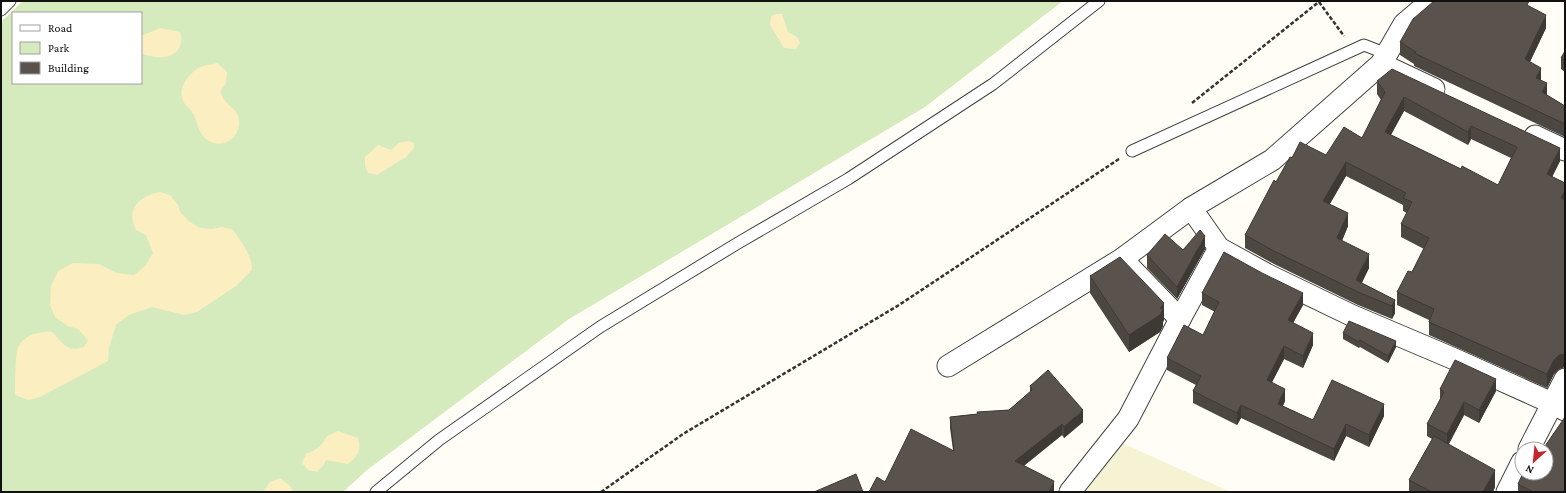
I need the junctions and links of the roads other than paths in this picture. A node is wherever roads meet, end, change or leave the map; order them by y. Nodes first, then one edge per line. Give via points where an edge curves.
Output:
1 (10, 1) edge
2 (1099, 1) edge
3 (1431, 1) edge
4 (1, 10) edge
5 (1384, 59) junction
6 (1452, 97) edge
7 (1516, 127) edge
8 (1132, 150) road end
9 (1565, 150) edge
10 (1191, 208) junction
11 (1220, 248) junction
12 (1122, 259) junction
13 (1180, 318) junction
14 (948, 366) dead end
15 (1565, 379) edge
16 (1559, 406) edge
17 (1535, 441) edge
18 (1514, 478) edge
19 (376, 492) edge
20 (1070, 492) edge
21 (1507, 492) edge

1 - 4 lane
2 - 19 lane via 993,84 848,179 600,327 439,440
3 - 5 street via 1404,24
5 - 6 street
5 - 8 lane via 1364,45
5 - 10 street via 1272,160
7 - 9 street
10 - 11 street
10 - 12 street
11 - 13 street
11 - 16 street via 1268,275 1353,316
12 - 13 street
12 - 14 street
13 - 20 street via 1128,419
15 - 16 street
16 - 17 street
18 - 21 street

